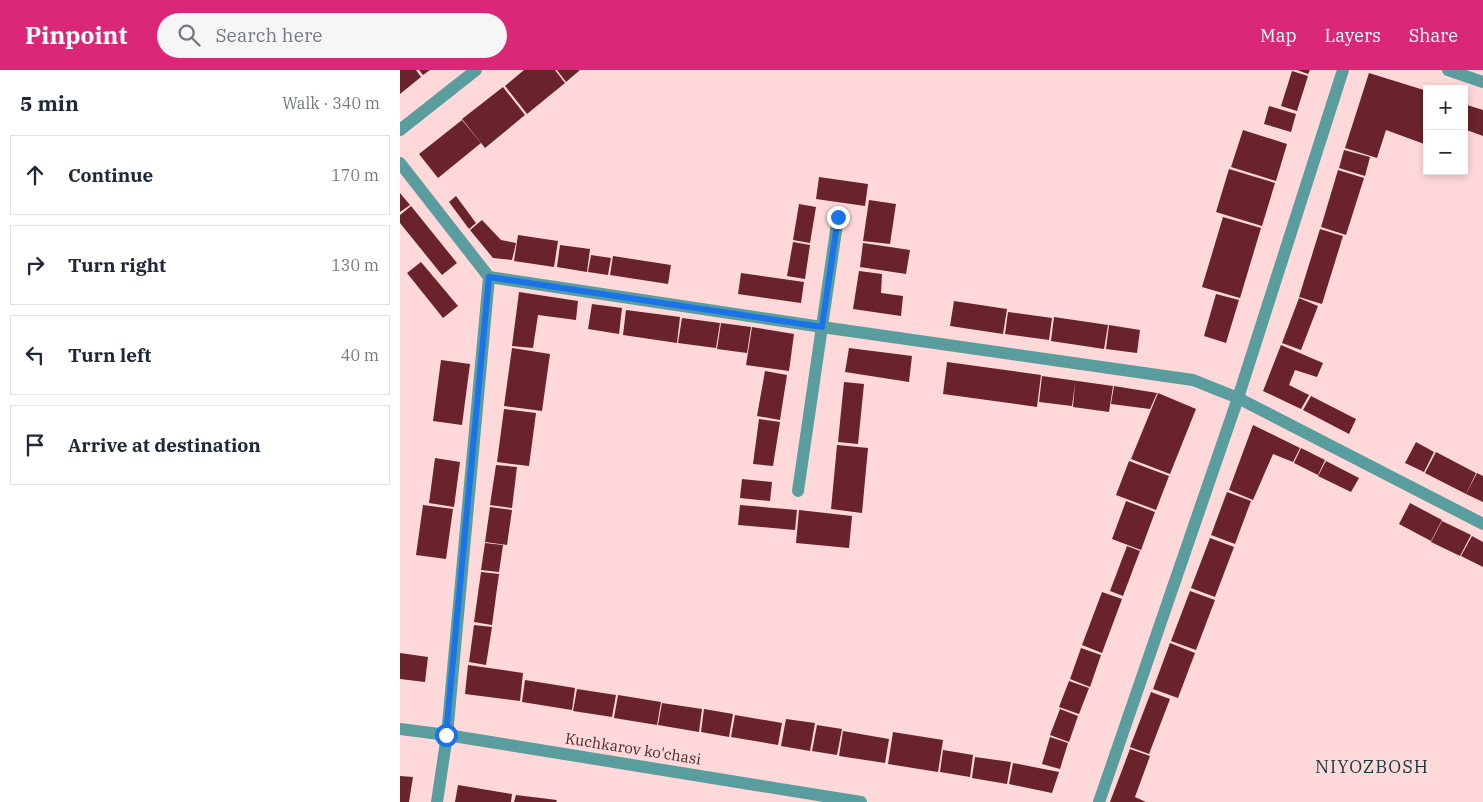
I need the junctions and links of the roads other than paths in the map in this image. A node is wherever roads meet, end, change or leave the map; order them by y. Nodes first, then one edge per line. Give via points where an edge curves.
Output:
1 (476, 70) edge
2 (1343, 70) edge
3 (1448, 70) edge
4 (1483, 82) edge
5 (400, 130) edge
6 (400, 163) edge
7 (838, 217) dead end
8 (489, 277) junction
9 (822, 327) junction
10 (1238, 398) junction
11 (798, 491) dead end
12 (1483, 524) edge
13 (400, 730) edge
14 (446, 735) junction
15 (437, 802) edge
16 (861, 802) edge
17 (1099, 802) edge

1 - 5 street
2 - 10 street
3 - 4 street
6 - 8 street
7 - 9 street
8 - 9 street
8 - 14 street
9 - 10 street via 1193,380
9 - 11 street
10 - 12 street
10 - 17 street
13 - 14 street, Kuchkarov ko'chasi
14 - 15 street
14 - 16 street, Kuchkarov ko'chasi

